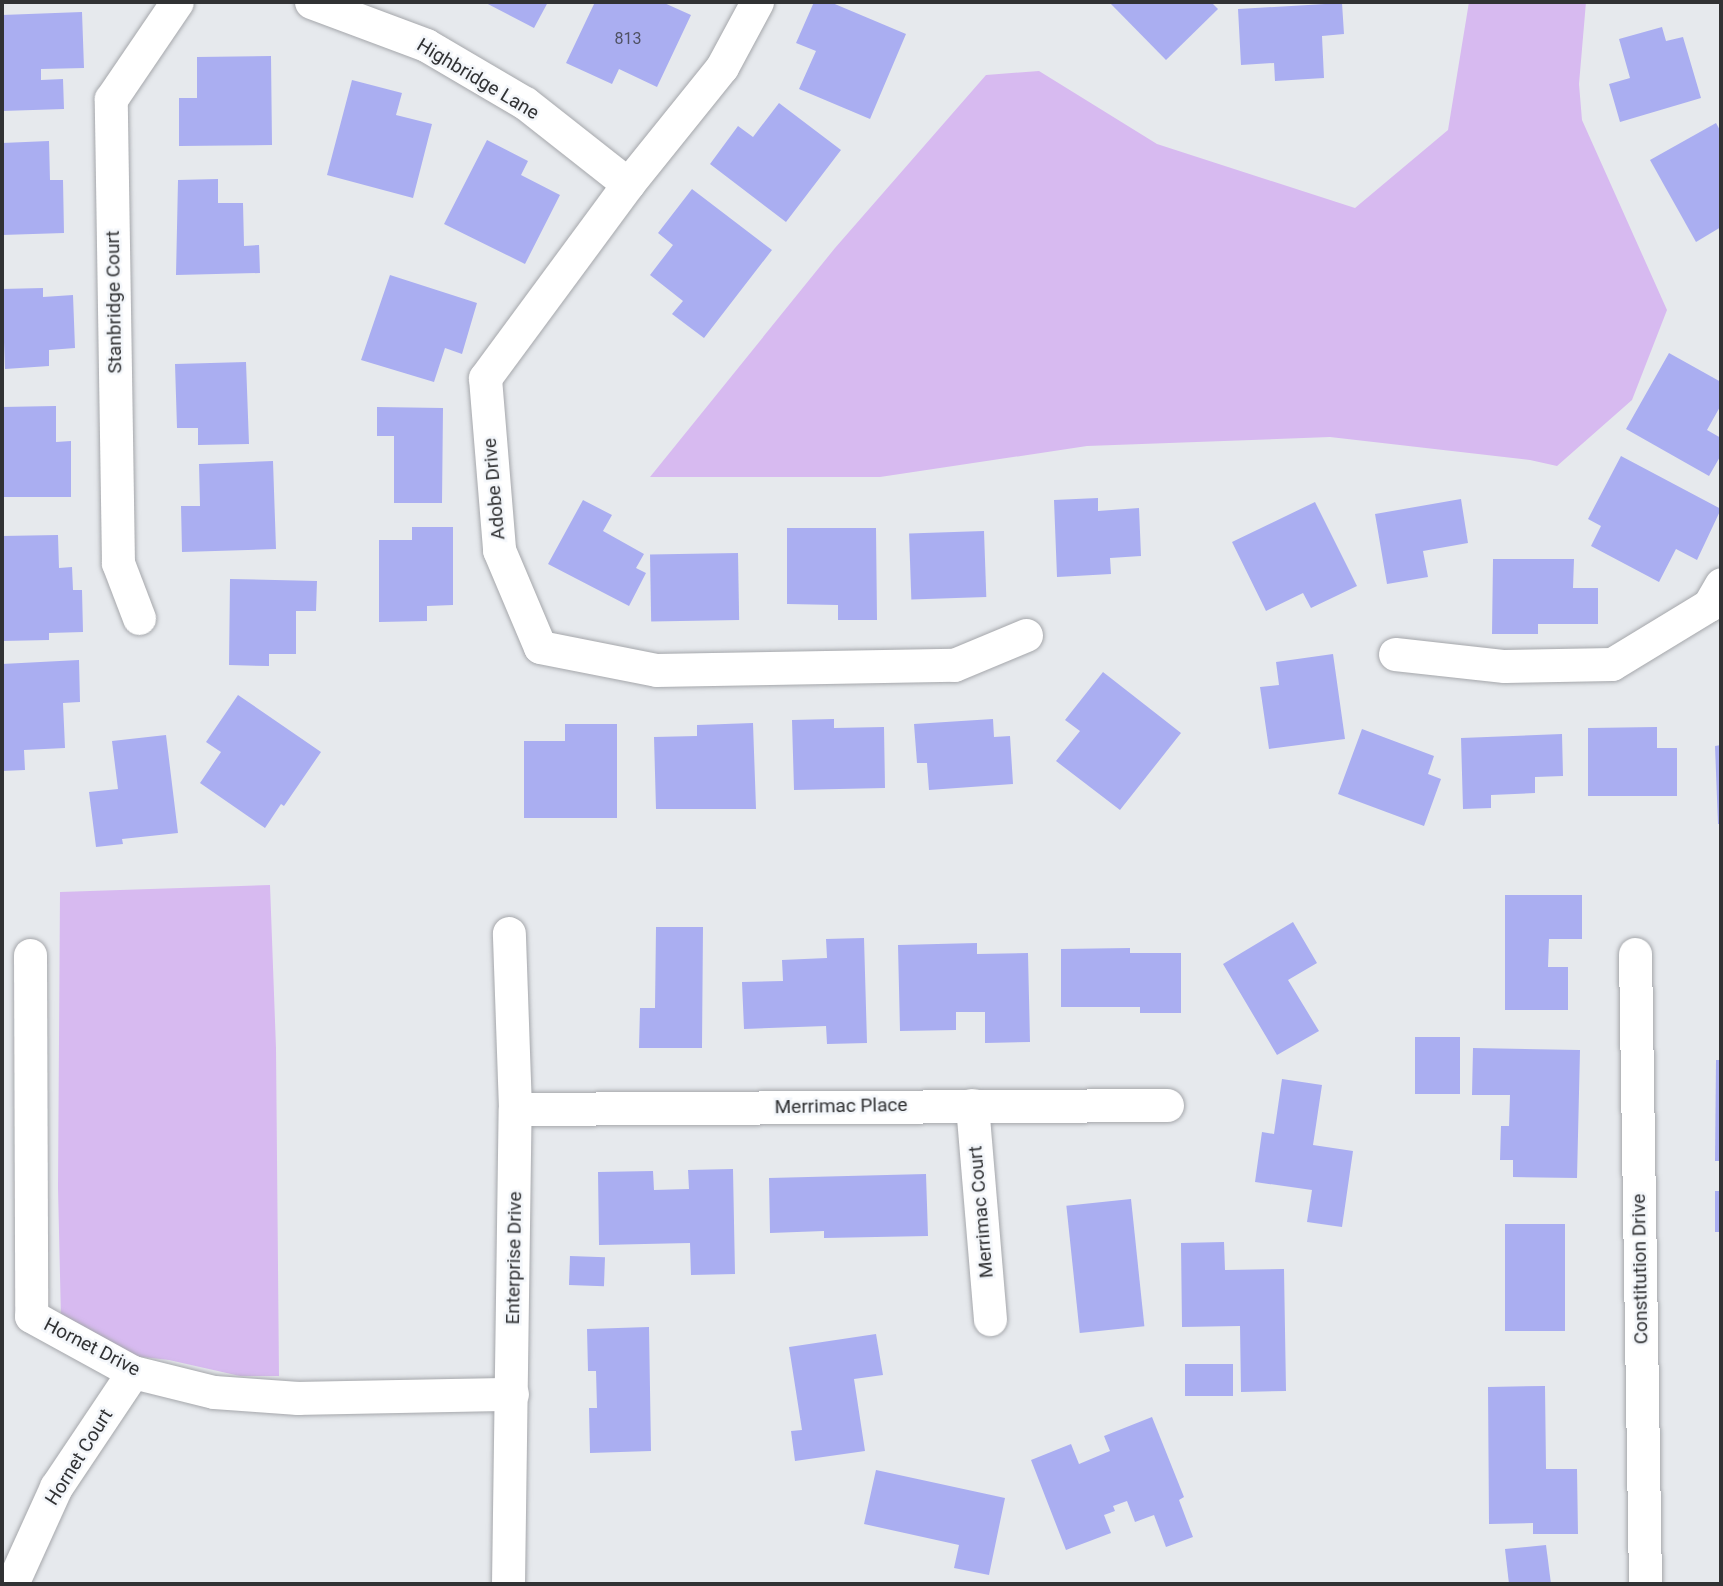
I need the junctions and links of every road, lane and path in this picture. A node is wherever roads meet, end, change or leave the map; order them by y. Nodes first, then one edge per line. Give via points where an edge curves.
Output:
1 (177, 2) edge
2 (311, 2) edge
3 (757, 2) edge
4 (628, 184) junction
5 (1717, 600) edge
6 (139, 618) dead end
7 (1026, 635) dead end
8 (1395, 654) dead end
9 (509, 933) dead end
10 (1635, 954) dead end
11 (30, 955) dead end
12 (972, 1105) junction
13 (1167, 1105) dead end
14 (516, 1109) junction
15 (990, 1320) dead end
16 (133, 1372) junction
17 (512, 1394) junction
18 (12, 1584) edge
19 (508, 1584) edge
20 (1645, 1584) edge

1 - 6 street, Stanbridge Court via 111,99 118,563
2 - 4 street, Highbridge Lane via 426,45 525,103
3 - 4 street, Adobe Drive via 722,67
4 - 7 street, Adobe Drive via 485,378 499,550 540,647 656,670 954,665
5 - 8 street via 1612,664 1503,666
9 - 14 street, Enterprise Drive
10 - 20 street, Constitution Drive
11 - 16 street, Hornet Drive via 31,1316
12 - 13 street, Merrimac Place
12 - 14 street, Merrimac Place
12 - 15 street, Merrimac Court
14 - 17 street, Enterprise Drive
16 - 17 street, Hornet Drive via 214,1392 298,1398
16 - 18 street, Hornet Court via 56,1487
17 - 19 street, Enterprise Drive

